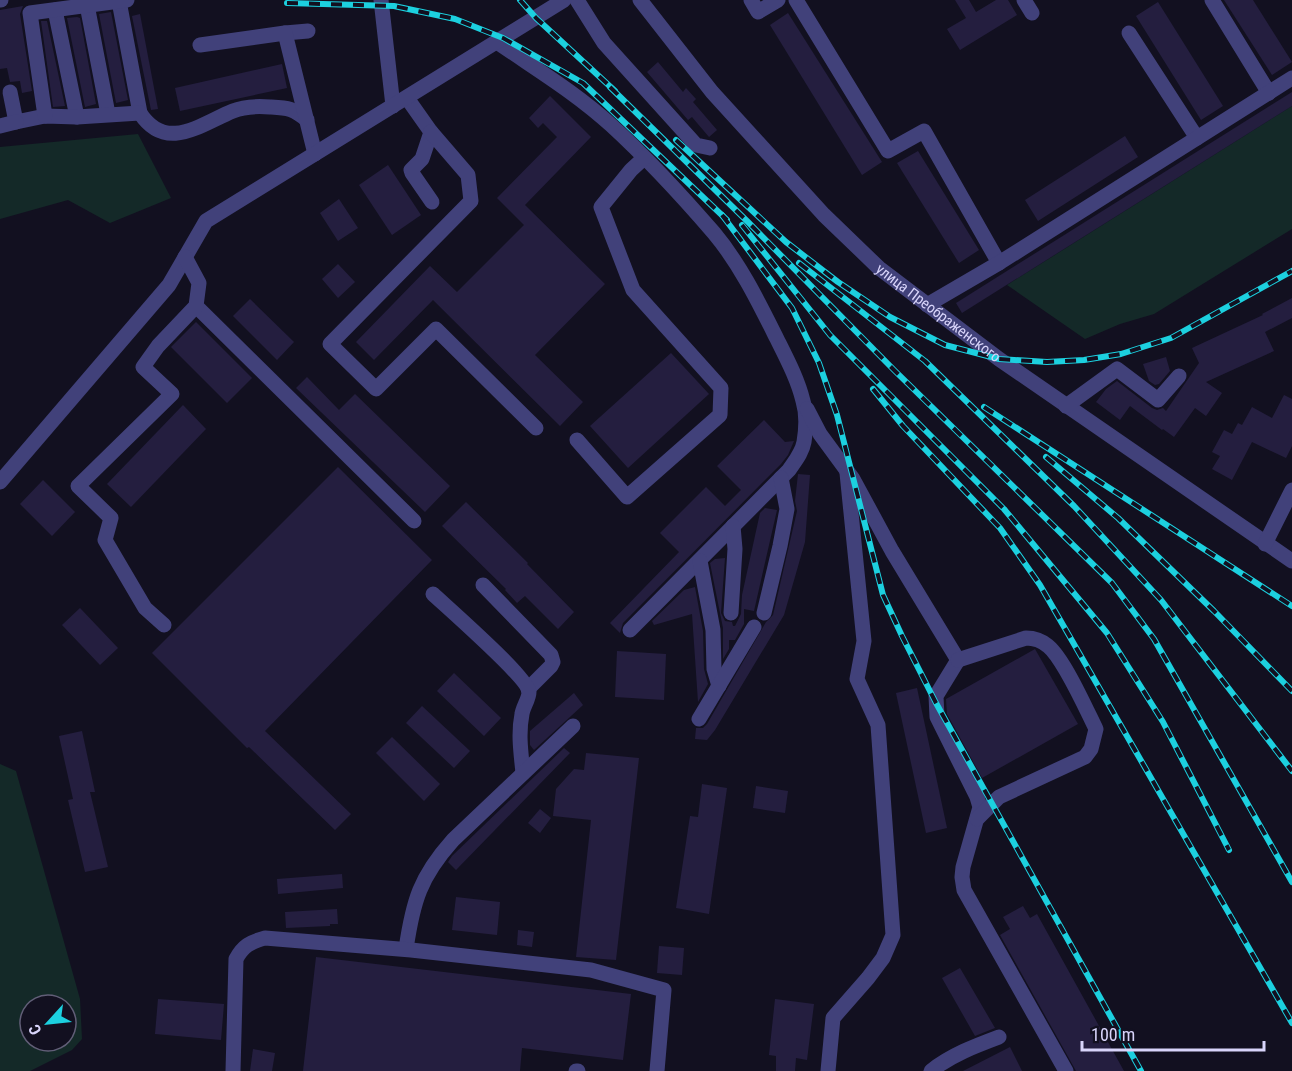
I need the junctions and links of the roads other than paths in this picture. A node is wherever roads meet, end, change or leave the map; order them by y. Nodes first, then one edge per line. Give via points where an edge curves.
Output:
1 (381, 0) edge
2 (564, 0) edge
3 (577, 0) edge
4 (640, 0) edge
5 (751, 0) edge
6 (777, 0) edge
7 (796, 0) edge
8 (1212, 0) edge
9 (123, 1) edge
10 (87, 5) junction
11 (55, 10) junction
12 (308, 32) dead end
13 (285, 33) junction
14 (1129, 33) dead end
15 (497, 42) junction
16 (200, 45) dead end
17 (1292, 78) edge
18 (10, 92) dead end
19 (1269, 93) junction
20 (407, 98) junction
21 (393, 106) junction
22 (140, 113) junction
23 (108, 114) junction
24 (45, 116) junction
25 (76, 117) junction
26 (307, 120) junction
27 (16, 122) junction
28 (0, 126) edge
29 (431, 132) junction
30 (1197, 138) junction
31 (710, 148) dead end
32 (315, 154) junction
33 (644, 158) junction
34 (432, 201) dead end
35 (185, 257) junction
36 (999, 262) junction
37 (927, 305) junction
38 (196, 306) junction
39 (1179, 376) dead end
40 (804, 402) junction
41 (1066, 406) junction
42 (536, 428) dead end
43 (577, 440) dead end
44 (847, 470) junction
45 (785, 474) junction
46 (0, 482) edge
47 (1292, 490) edge
48 (414, 521) dead end
49 (733, 526) junction
50 (1265, 544) junction
51 (700, 561) junction
52 (1292, 561) edge
53 (483, 585) dead end
54 (433, 594) dead end
55 (731, 613) dead end
56 (764, 613) dead end
57 (164, 625) dead end
58 (754, 627) dead end
59 (630, 630) dead end
60 (958, 660) junction
61 (719, 686) junction
62 (528, 689) junction
63 (699, 718) dead end
64 (573, 726) dead end
65 (523, 773) junction
66 (977, 819) junction
67 (406, 949) junction
68 (999, 1037) dead end
69 (233, 1071) edge
70 (657, 1071) edge
71 (828, 1071) edge
72 (931, 1071) edge
73 (1066, 1071) edge

1 - 21 street
2 - 15 street
3 - 31 street via 604,43 696,145
4 - 37 street, улица Преображенского via 712,92 824,214 879,268
5 - 6 street via 758,12
7 - 36 street via 888,151 924,131
8 - 19 street
9 - 10 street
9 - 22 street
10 - 11 street
10 - 23 street
11 - 24 street via 30,13
11 - 25 street
12 - 13 street
13 - 16 street
13 - 26 street
14 - 30 street
15 - 20 street
15 - 33 street via 567,89
17 - 19 street
18 - 27 street
19 - 30 street
20 - 21 street
20 - 29 street
21 - 32 street
22 - 23 street
22 - 26 street via 147,124 171,134 182,134 249,106 295,110
23 - 25 street
24 - 25 street
24 - 27 street
26 - 32 street
27 - 28 street
29 - 34 street via 422,159 411,170
29 - 42 street via 468,176 471,201 330,344 376,390 436,329
30 - 36 street
32 - 35 street via 206,222
33 - 40 street via 716,235 743,276 789,363
33 - 43 street via 600,207 633,290 721,388 720,415 627,497
35 - 38 street via 199,283
35 - 46 street via 169,285
36 - 37 street
37 - 41 street, улица Преображенского
38 - 48 street
38 - 57 street via 143,367 172,394 78,486 111,518 105,540 145,608
39 - 41 street via 1158,400 1117,369
40 - 44 street via 820,434
40 - 45 street via 804,443
41 - 50 street, улица Преображенского
44 - 60 street
44 - 71 street via 864,641 857,679 878,725 893,935 878,964 832,1018
45 - 49 street
45 - 56 street via 787,509
47 - 50 street
49 - 51 street
49 - 55 street
50 - 52 street, улица Преображенского
51 - 59 street
51 - 61 street
53 - 62 street via 551,655 551,666
54 - 62 street
58 - 61 street
60 - 66 street via 936,696 937,717 977,797
60 - 66 street via 1034,638 1059,658 1096,729 1085,758 999,797
61 - 63 street
62 - 65 street via 519,735
64 - 65 street
65 - 67 street via 436,859 414,901
66 - 73 street via 963,867 964,890
67 - 69 street via 264,938 250,942 236,959
67 - 70 street via 591,970 664,990
68 - 72 street via 941,1062

